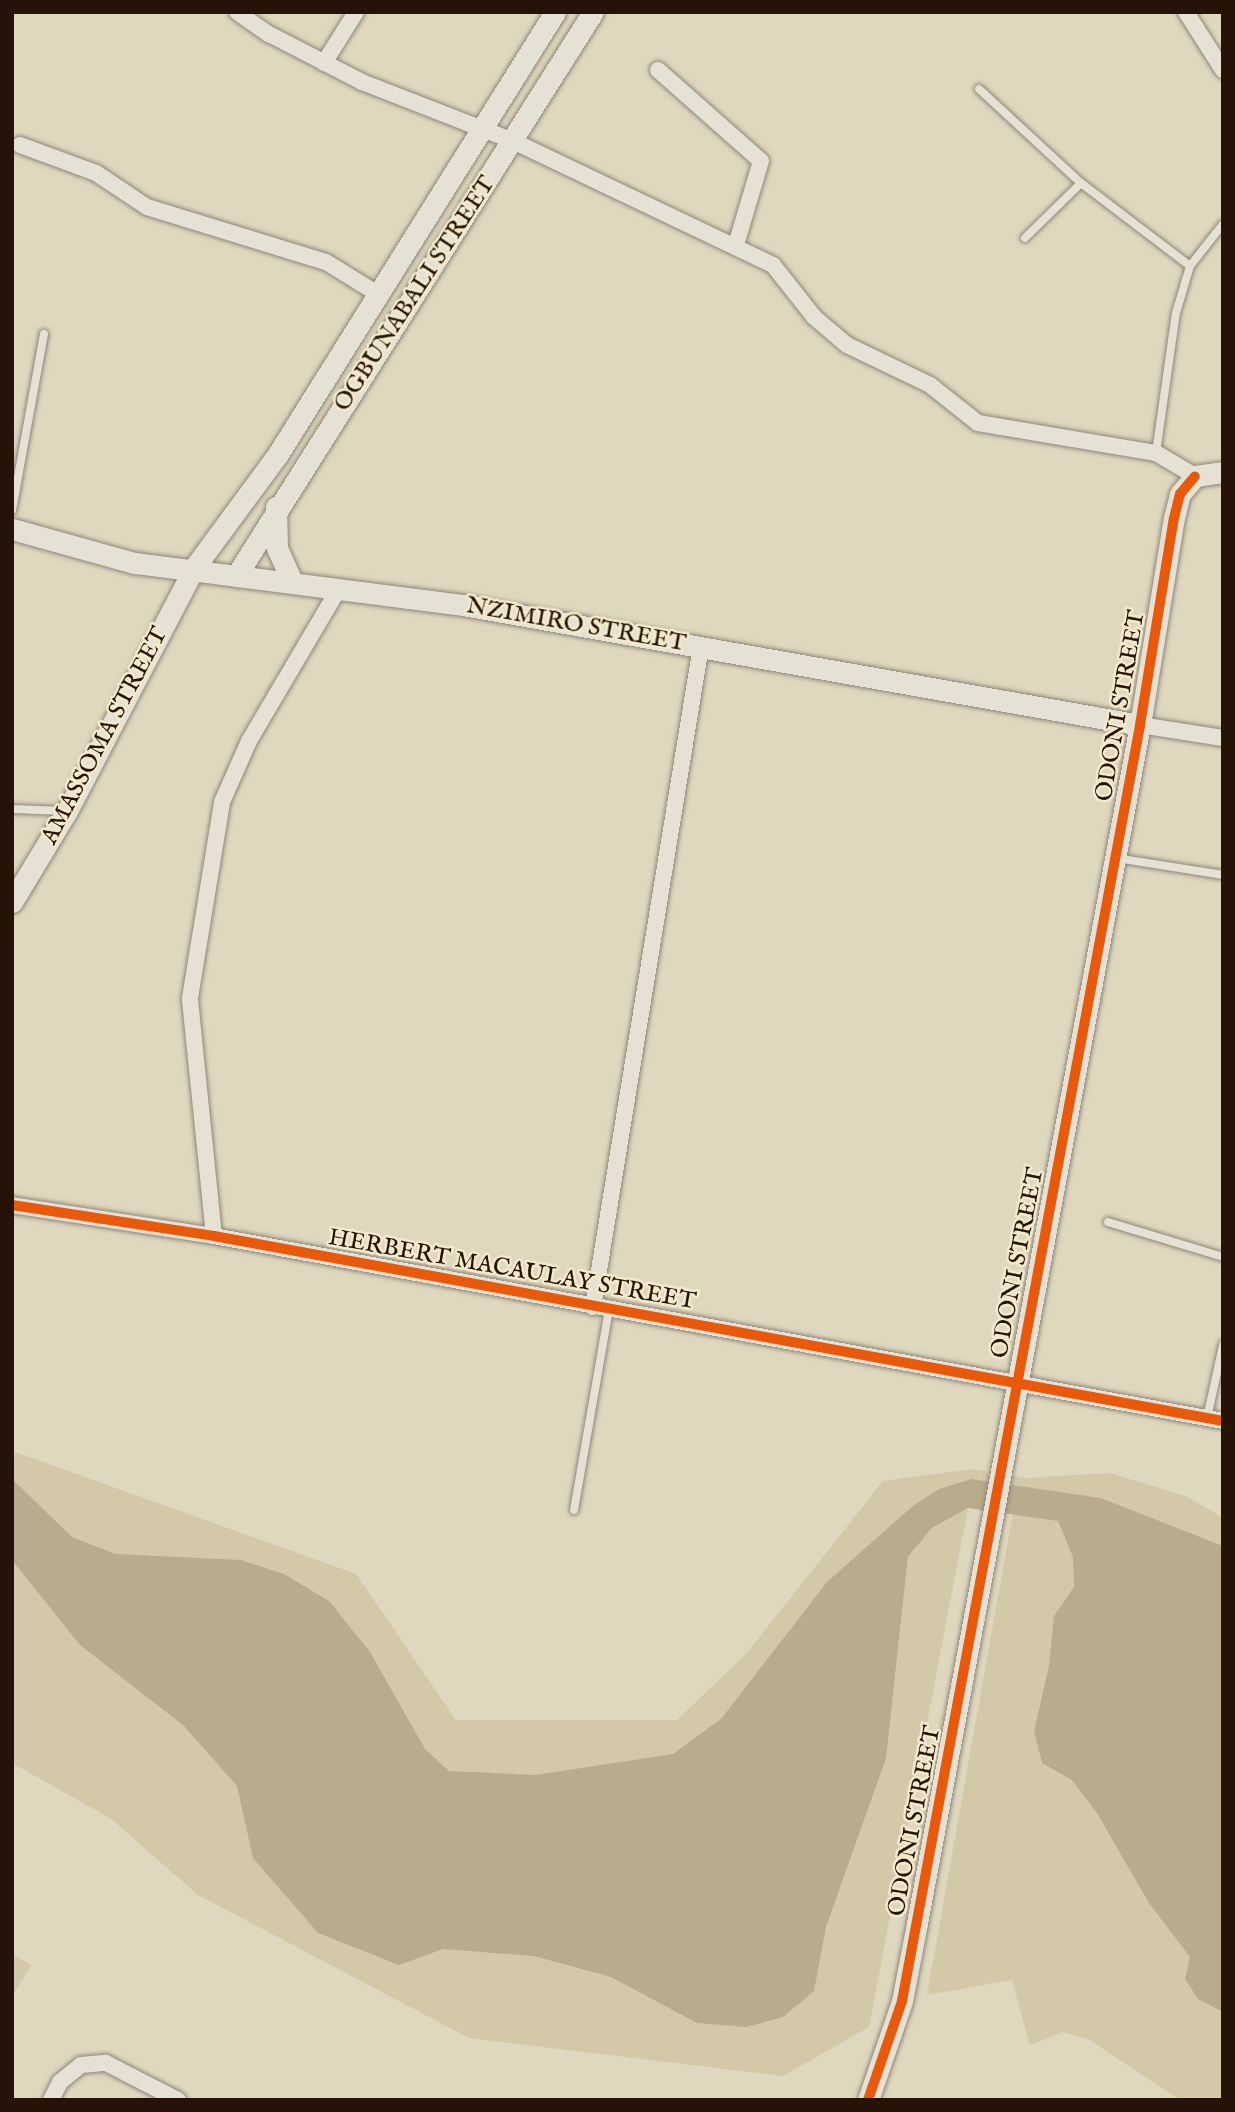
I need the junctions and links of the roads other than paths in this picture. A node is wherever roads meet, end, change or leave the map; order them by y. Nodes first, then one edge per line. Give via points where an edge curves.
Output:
1 (237, 12) edge
2 (356, 12) edge
3 (555, 12) edge
4 (593, 12) edge
5 (1186, 12) edge
6 (1219, 60) edge
7 (324, 63) junction
8 (658, 69) dead end
9 (979, 89) dead end
10 (483, 129) junction
11 (513, 141) junction
12 (20, 145) dead end
13 (1081, 183) junction
14 (1223, 225) edge
15 (1025, 238) dead end
16 (736, 245) junction
17 (1190, 267) junction
18 (378, 294) junction
19 (44, 334) dead end
20 (1156, 453) junction
21 (1223, 472) edge
22 (1195, 476) junction
23 (276, 506) junction
24 (12, 510) edge
25 (12, 529) edge
26 (194, 568) junction
27 (236, 576) junction
28 (292, 582) junction
29 (338, 590) junction
30 (701, 646) junction
31 (1140, 725) junction
32 (1223, 738) edge
33 (12, 809) edge
34 (67, 811) junction
35 (1116, 858) junction
36 (1223, 875) edge
37 (12, 902) edge
38 (12, 1205) edge
39 (1108, 1222) dead end
40 (214, 1236) junction
41 (1223, 1257) edge
42 (601, 1308) junction
43 (1223, 1345) edge
44 (1011, 1380) junction
45 (1215, 1420) edge
46 (574, 1510) dead end
47 (51, 2100) edge
48 (178, 2100) edge
49 (868, 2100) edge

1 - 7 street
2 - 7 street
3 - 10 street, OGBUNABALI STREET
4 - 11 street, OGBUNABALI STREET
5 - 6 street
7 - 10 street
8 - 16 street via 761,162
9 - 13 lane
10 - 11 street
10 - 18 street, OGBUNABALI STREET
11 - 16 street
11 - 23 street, OGBUNABALI STREET
12 - 18 street via 96,173 147,207 326,262
13 - 15 lane
13 - 17 lane
14 - 17 lane
16 - 20 street via 773,265 814,317 847,345 930,385 978,423
17 - 20 lane via 1176,313
18 - 26 street, OGBUNABALI STREET via 256,487
19 - 24 lane
20 - 22 street
21 - 22 street
22 - 31 street, ODONI STREET via 1180,494 1174,518
23 - 27 street, OGBUNABALI STREET
23 - 28 street via 277,548
25 - 26 street, NZIMIRO STREET via 135,563
26 - 27 street, NZIMIRO STREET
26 - 34 street, AMASSOMA STREET
27 - 28 street, NZIMIRO STREET
28 - 29 street, NZIMIRO STREET
29 - 30 street, NZIMIRO STREET
29 - 40 street via 249,741 222,802 190,998
30 - 31 street, NZIMIRO STREET
30 - 42 street
31 - 32 street
31 - 35 street, ODONI STREET
33 - 34 lane
34 - 37 street, AMASSOMA STREET
35 - 36 lane
35 - 44 street, ODONI STREET
38 - 40 street, HERBERT MACAULAY STREET
39 - 41 lane
40 - 42 street, HERBERT MACAULAY STREET
42 - 44 street, HERBERT MACAULAY STREET
42 - 46 lane
43 - 45 lane
44 - 45 street, HERBERT MACAULAY STREET
44 - 49 street, ODONI STREET via 1002,1467 902,2001
47 - 48 street via 61,2082 81,2065 106,2063

